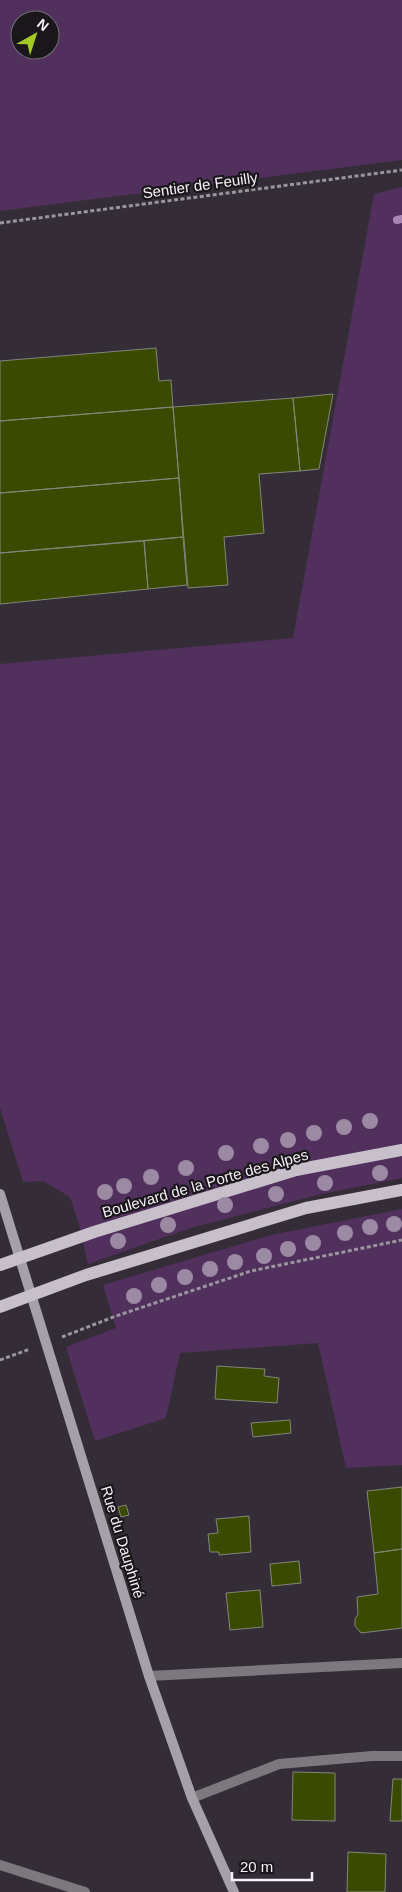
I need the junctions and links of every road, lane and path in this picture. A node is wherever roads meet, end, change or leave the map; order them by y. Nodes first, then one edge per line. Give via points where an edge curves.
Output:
1 (402, 170) edge
2 (0, 223) edge
3 (402, 1150) edge
4 (402, 1190) edge
5 (0, 1194) edge
6 (402, 1240) edge
7 (20, 1258) junction
8 (0, 1265) edge
9 (31, 1295) junction
10 (0, 1307) edge
11 (100, 1323) dead end
12 (402, 1663) edge
13 (149, 1676) junction
14 (402, 1756) edge
15 (192, 1798) junction
16 (0, 1865) edge
17 (85, 1892) edge
18 (234, 1892) edge

1 - 2 path, Sentier de Feuilly
3 - 7 main road, Boulevard de la Porte des Alpes via 296,1170
4 - 9 main road via 306,1208
5 - 7 street, Rue du Dauphiné
6 - 11 path via 251,1271
7 - 8 main road, Boulevard de la Porte des Alpes
7 - 9 street, Rue du Dauphiné
9 - 10 main road
9 - 13 street, Rue du Dauphiné
12 - 13 street
13 - 15 street, Rue du Dauphiné
14 - 15 street via 279,1764
15 - 18 street, Rue du Dauphiné
16 - 17 street

